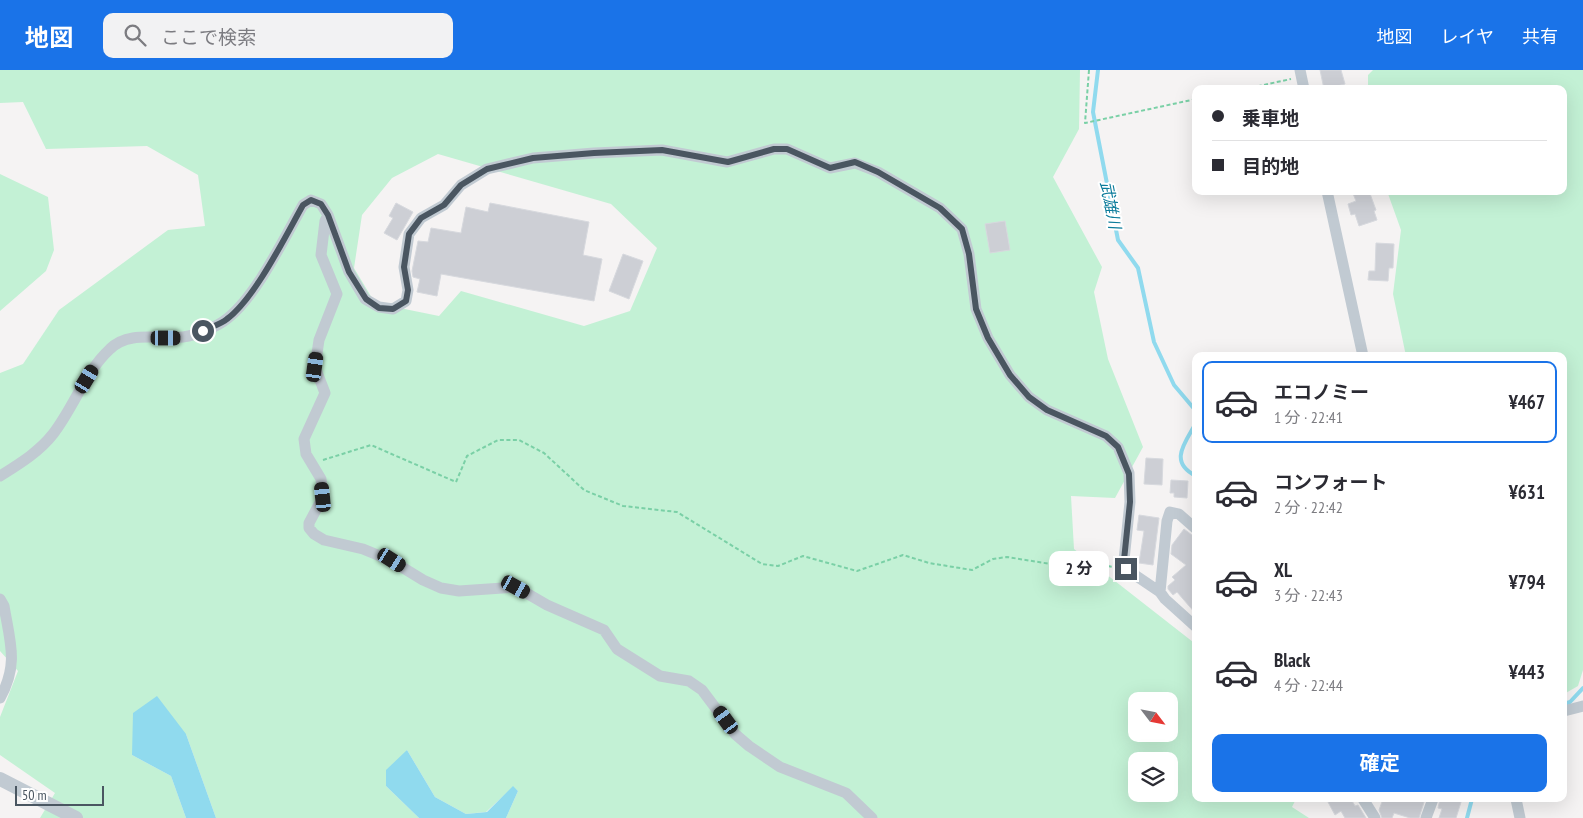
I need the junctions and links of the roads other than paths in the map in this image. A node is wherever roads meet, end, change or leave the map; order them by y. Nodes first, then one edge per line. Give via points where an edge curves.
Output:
1 (1328, 195) edge
2 (328, 215) junction
3 (1362, 352) edge
4 (0, 476) edge
5 (1192, 525) edge
6 (1160, 592) junction
7 (0, 599) edge
8 (1192, 624) edge
9 (0, 698) edge
10 (1583, 706) edge
11 (1567, 710) edge
12 (0, 779) edge
13 (1365, 802) edge
14 (1432, 802) edge
15 (1517, 802) edge
16 (76, 818) edge
17 (872, 818) edge
18 (1375, 818) edge
19 (1426, 818) edge
20 (1520, 818) edge

1 - 3 street
2 - 4 street via 321,204 311,200 303,205 259,280 227,319 183,337 132,338 110,348 52,435 29,458
2 - 6 street via 349,272 366,299 379,308 393,309 406,301 408,290 404,267 409,234 421,218 444,205 461,185 487,169 533,158 662,150 728,162 774,149 787,149 830,168 855,162 878,172 940,208 962,229 969,254 976,309 1010,375 1029,397 1047,410 1106,436 1118,447 1129,474 1126,569
2 - 17 street via 324,221 321,255 337,294 319,340 315,367 325,393 304,439 306,454 321,479 323,497 309,523 314,534 324,540 392,560 441,588 459,592 516,587 547,605 604,630 617,649 660,676 689,681 702,690 749,746 780,767 846,793
5 - 6 street via 1179,514 1170,512
6 - 8 street
7 - 9 street via 13,657 8,684
10 - 11 street
12 - 16 street
13 - 18 street
14 - 19 street
15 - 20 street

